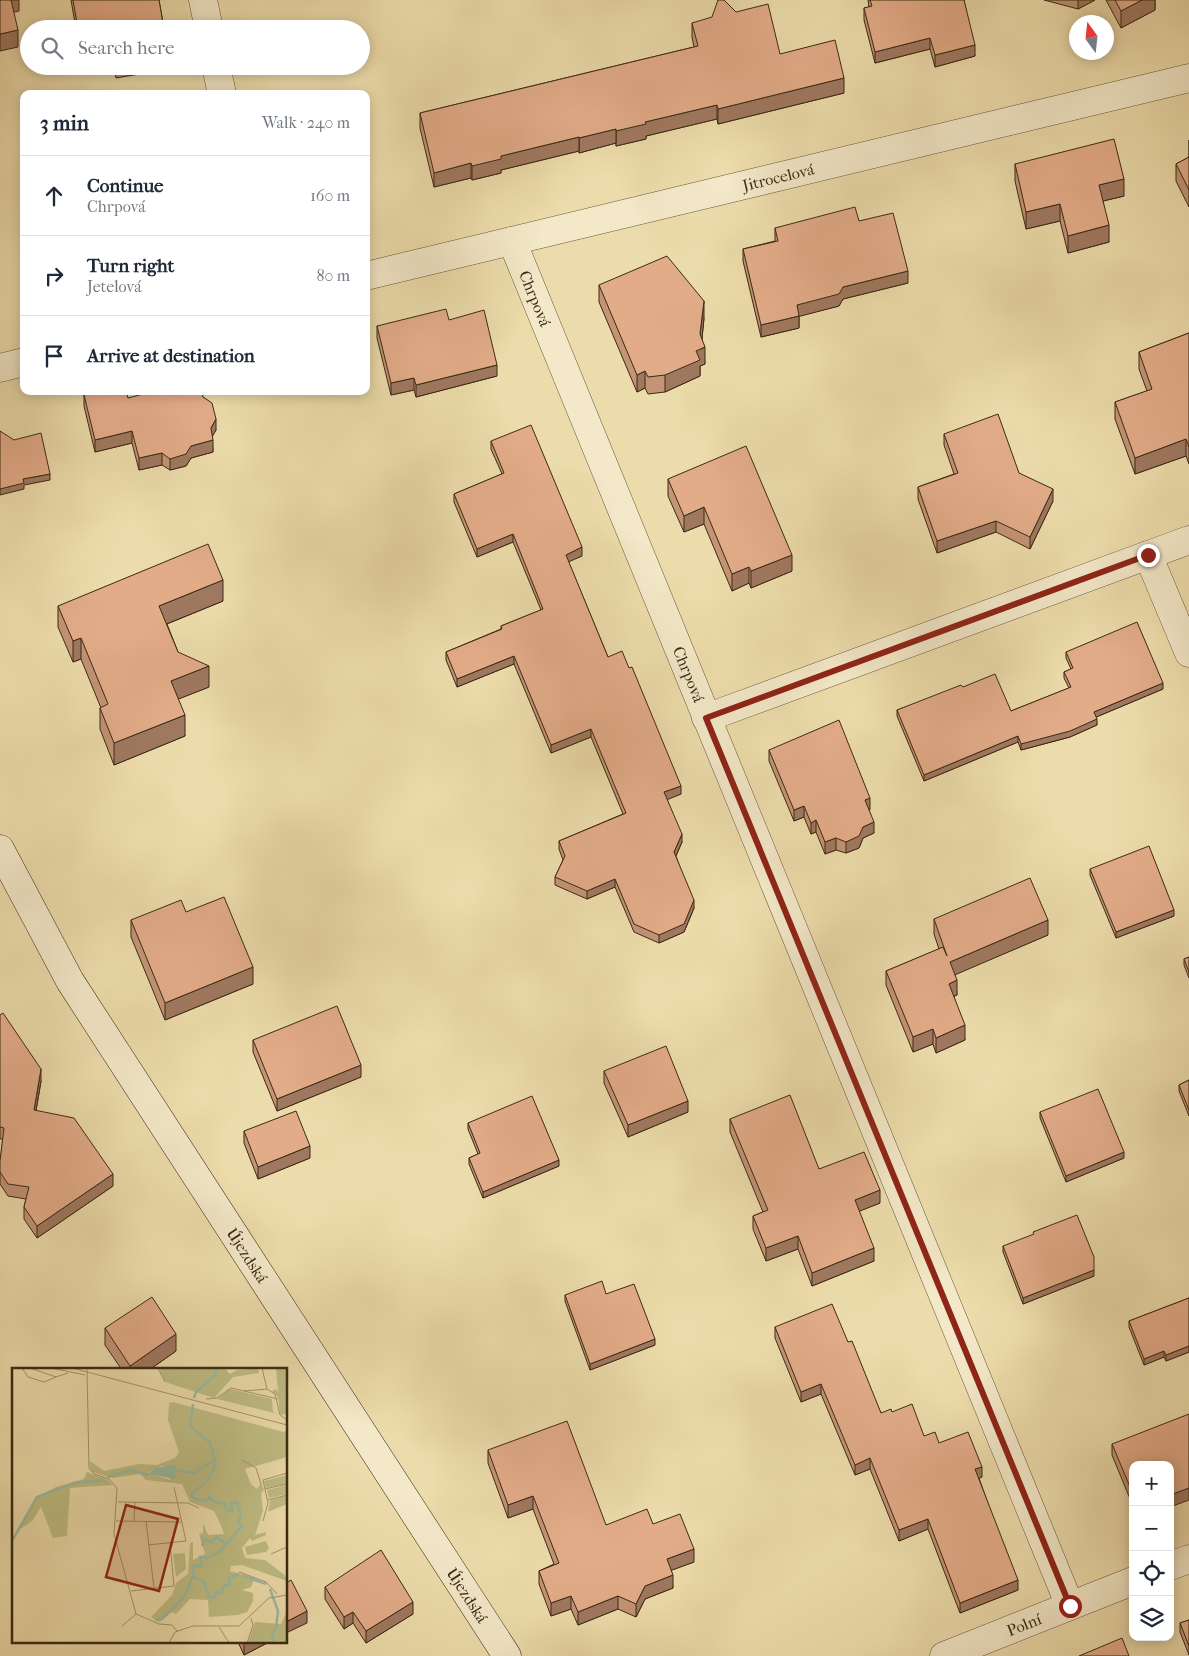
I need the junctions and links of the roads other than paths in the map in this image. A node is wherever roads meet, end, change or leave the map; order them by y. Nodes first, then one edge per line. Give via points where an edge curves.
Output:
1 (203, 0) edge
2 (207, 20) edge
3 (218, 75) edge
4 (1189, 78) edge
5 (221, 90) edge
6 (512, 242) junction
7 (370, 275) edge
8 (20, 363) edge
9 (0, 368) edge
10 (1189, 540) edge
11 (1148, 555) junction
12 (1189, 653) edge
13 (706, 718) junction
14 (0, 848) edge
15 (1189, 1559) edge
16 (1174, 1565) edge
17 (1129, 1583) edge
18 (1070, 1606) junction
19 (507, 1656) edge
20 (944, 1656) edge

1 - 2 street
3 - 5 street
4 - 6 street, Jitrocelová
6 - 7 street, Jitrocelová
6 - 13 street, Chrpová
8 - 9 street
10 - 11 street
11 - 12 street
11 - 13 street
13 - 18 street, Chrpová
14 - 19 street, Újezdská via 70,980
15 - 16 street
17 - 18 street, Polní
18 - 20 street, Polní

